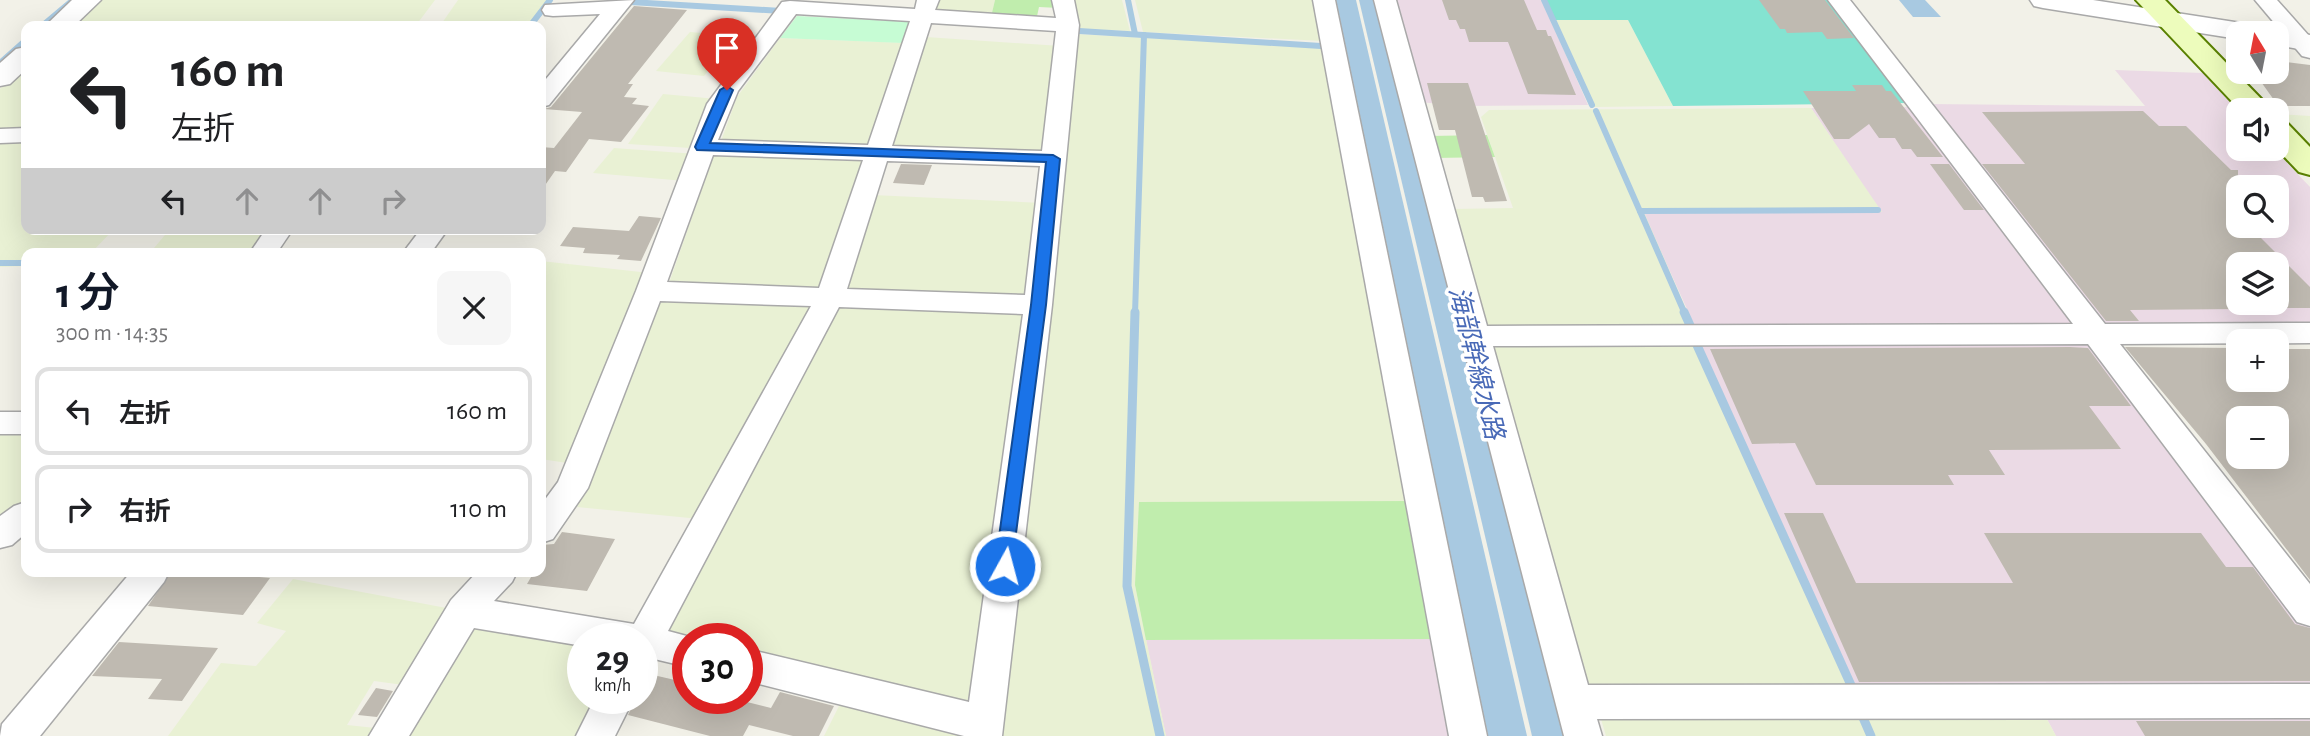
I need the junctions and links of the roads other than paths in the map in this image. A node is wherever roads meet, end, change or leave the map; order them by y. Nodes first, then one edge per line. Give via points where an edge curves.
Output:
1 (88, 0) edge
2 (1324, 0) edge
3 (1385, 0) edge
4 (1839, 0) edge
5 (2043, 0) edge
6 (2266, 0) edge
7 (620, 4) edge
8 (833, 5) edge
9 (925, 8) edge
10 (2159, 9) edge
11 (551, 12) edge
12 (1066, 13) edge
13 (64, 21) edge
14 (2226, 26) edge
15 (2300, 39) edge
16 (21, 59) edge
17 (0, 78) edge
18 (546, 94) edge
19 (2245, 98) edge
20 (21, 135) edge
21 (0, 136) edge
22 (2289, 144) edge
23 (702, 147) junction
24 (879, 154) junction
25 (1053, 159) junction
26 (2310, 166) edge
27 (650, 291) junction
28 (830, 297) junction
29 (1038, 305) junction
30 (2310, 333) edge
31 (2096, 334) junction
32 (1475, 336) junction
33 (0, 423) edge
34 (21, 423) edge
35 (21, 519) edge
36 (546, 523) edge
37 (0, 535) edge
38 (148, 577) edge
39 (495, 577) edge
40 (464, 611) junction
41 (2310, 611) edge
42 (650, 623) edge
43 (567, 629) edge
44 (763, 670) edge
45 (2310, 701) edge
46 (607, 714) edge
47 (1578, 719) edge
48 (984, 729) edge
49 (16, 736) edge
50 (388, 736) edge
51 (595, 736) edge
52 (1468, 736) edge

1 - 13 street
2 - 52 street
3 - 32 street
4 - 31 street
5 - 10 street
6 - 15 street
7 - 11 street
7 - 18 street
8 - 9 street
8 - 23 street via 790,7 727,90
9 - 12 street
9 - 24 street
10 - 14 street
10 - 19 main road
12 - 25 street
16 - 17 street
20 - 21 street
22 - 26 main road
23 - 24 street
23 - 27 street
24 - 25 street
24 - 28 street
25 - 29 street
27 - 28 street
27 - 36 street via 572,488
28 - 29 street
28 - 42 street
29 - 48 street
30 - 31 street
31 - 32 street
31 - 41 street
32 - 47 street
33 - 34 street
35 - 37 street
38 - 49 street
39 - 40 street
40 - 43 street
40 - 50 street
44 - 48 street
45 - 47 street
46 - 51 street

